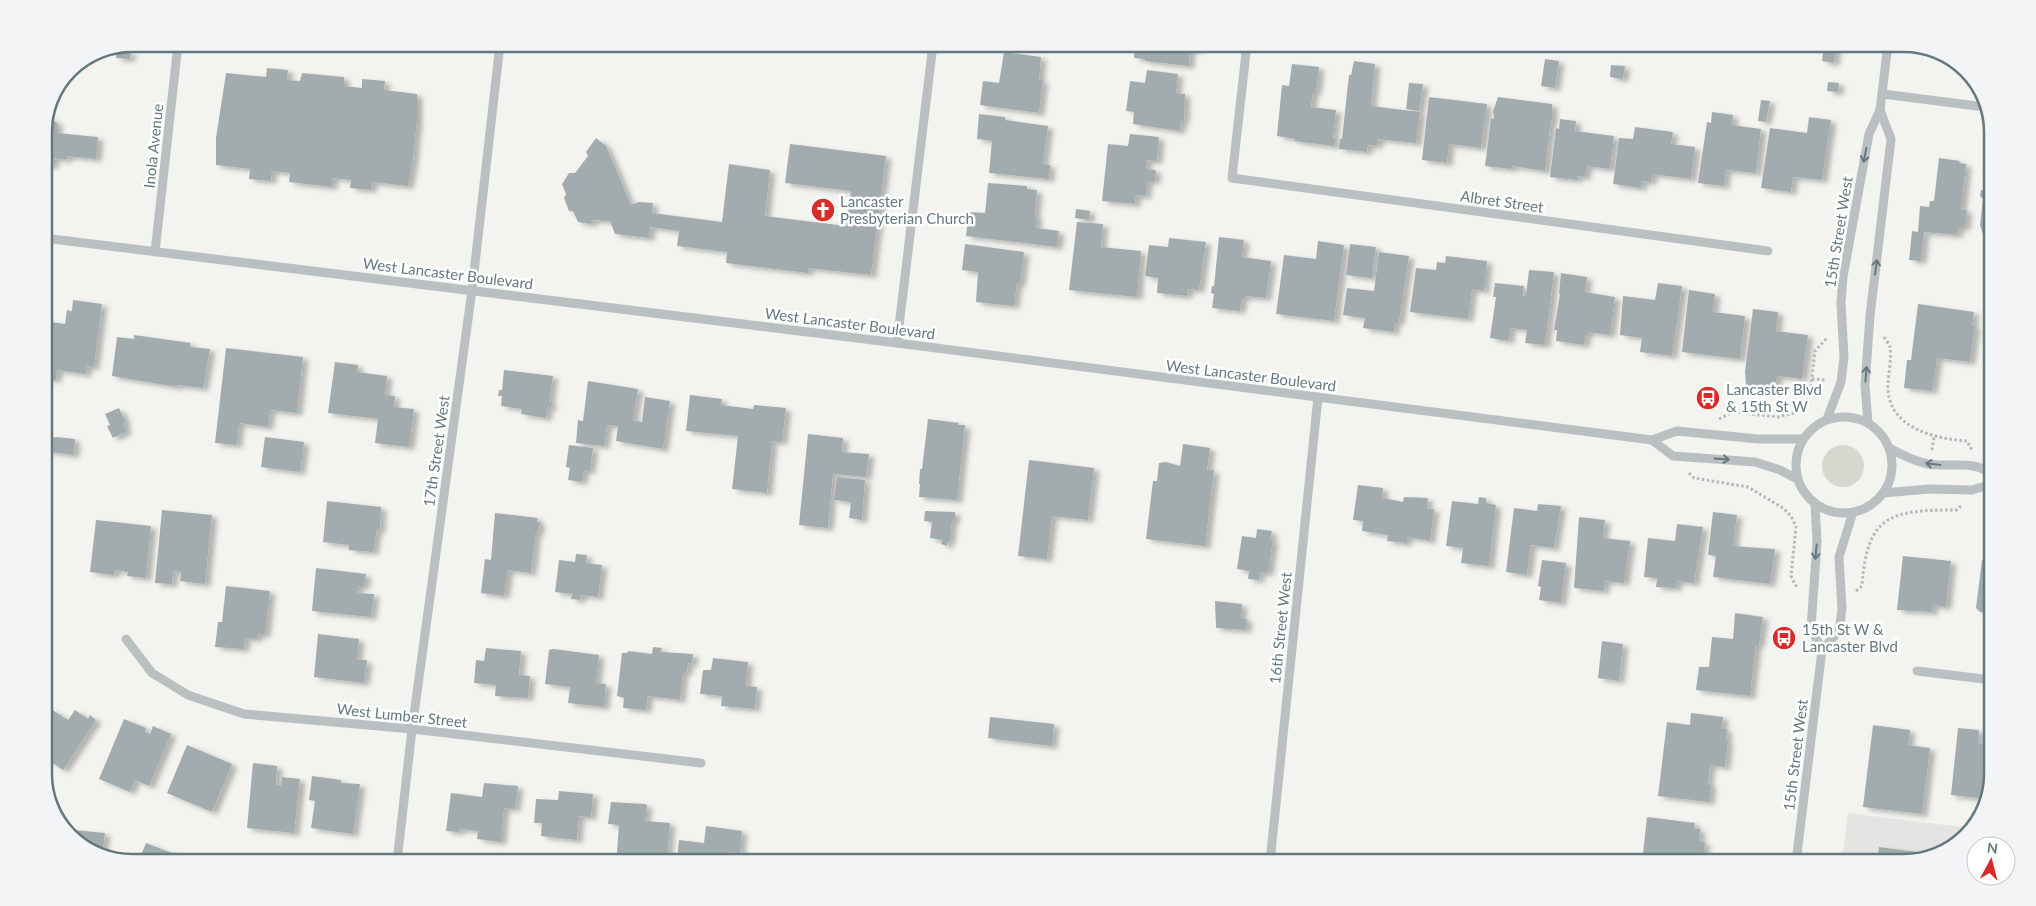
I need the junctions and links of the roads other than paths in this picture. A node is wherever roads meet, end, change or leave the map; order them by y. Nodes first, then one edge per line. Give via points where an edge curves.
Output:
1 (177, 52) edge
2 (499, 52) edge
3 (932, 52) edge
4 (1246, 52) edge
5 (1887, 52) edge
6 (1883, 94) junction
7 (1979, 106) edge
8 (1880, 110) junction
9 (53, 239) edge
10 (1768, 251) dead end
11 (155, 252) junction
12 (472, 290) junction
13 (897, 343) junction
14 (1318, 397) junction
15 (1827, 420) junction
16 (1868, 423) junction
17 (1802, 439) junction
18 (1652, 440) junction
19 (1889, 448) junction
20 (1984, 468) edge
21 (1797, 478) junction
22 (1984, 487) edge
23 (1883, 493) junction
24 (1815, 503) junction
25 (1852, 512) junction
26 (126, 639) dead end
27 (1822, 650) junction
28 (1917, 671) dead end
29 (1984, 679) edge
30 (412, 729) junction
31 (701, 763) dead end
32 (398, 854) edge
33 (1271, 854) edge
34 (1797, 854) edge

1 - 11 street, Inola Avenue
2 - 12 street, 17th Street West
3 - 13 street
4 - 10 street, Albret Street via 1232,178
5 - 6 street, 15th Street West
6 - 7 street
6 - 8 street, 15th Street West
8 -> 15 street, 15th Street West via 1869,134 1855,205 1843,277 1844,357 1841,382
16 -> 8 street via 1865,385 1870,316 1891,139
9 - 11 street, West Lancaster Boulevard
11 - 12 street, West Lancaster Boulevard
12 - 13 street, West Lancaster Boulevard
12 - 30 street, 17th Street West
13 - 14 street, West Lancaster Boulevard
14 - 18 street, West Lancaster Boulevard
14 - 33 street, 16th Street West
15 - 16 street via 1841,416
15 - 17 street via 1817,424
16 - 19 street
17 - 18 street, West Lancaster Boulevard via 1677,431
17 - 21 street via 1795,467
18 -> 21 street, West Lancaster Boulevard via 1673,456 1755,462
20 -> 19 street via 1919,462
19 - 23 street via 1892,463 1890,479
21 - 24 street
22 - 23 street via 1972,490
23 - 25 street via 1863,509
24 - 25 street via 1827,510
24 -> 27 street via 1817,542 1811,628
25 - 27 street via 1839,557 1842,609 1839,631
26 - 30 street, West Lumber Street via 152,673 188,695 244,714
27 - 34 street, 15th Street West
28 - 29 street
30 - 31 street, West Lumber Street
30 - 32 street, 17th Street West

